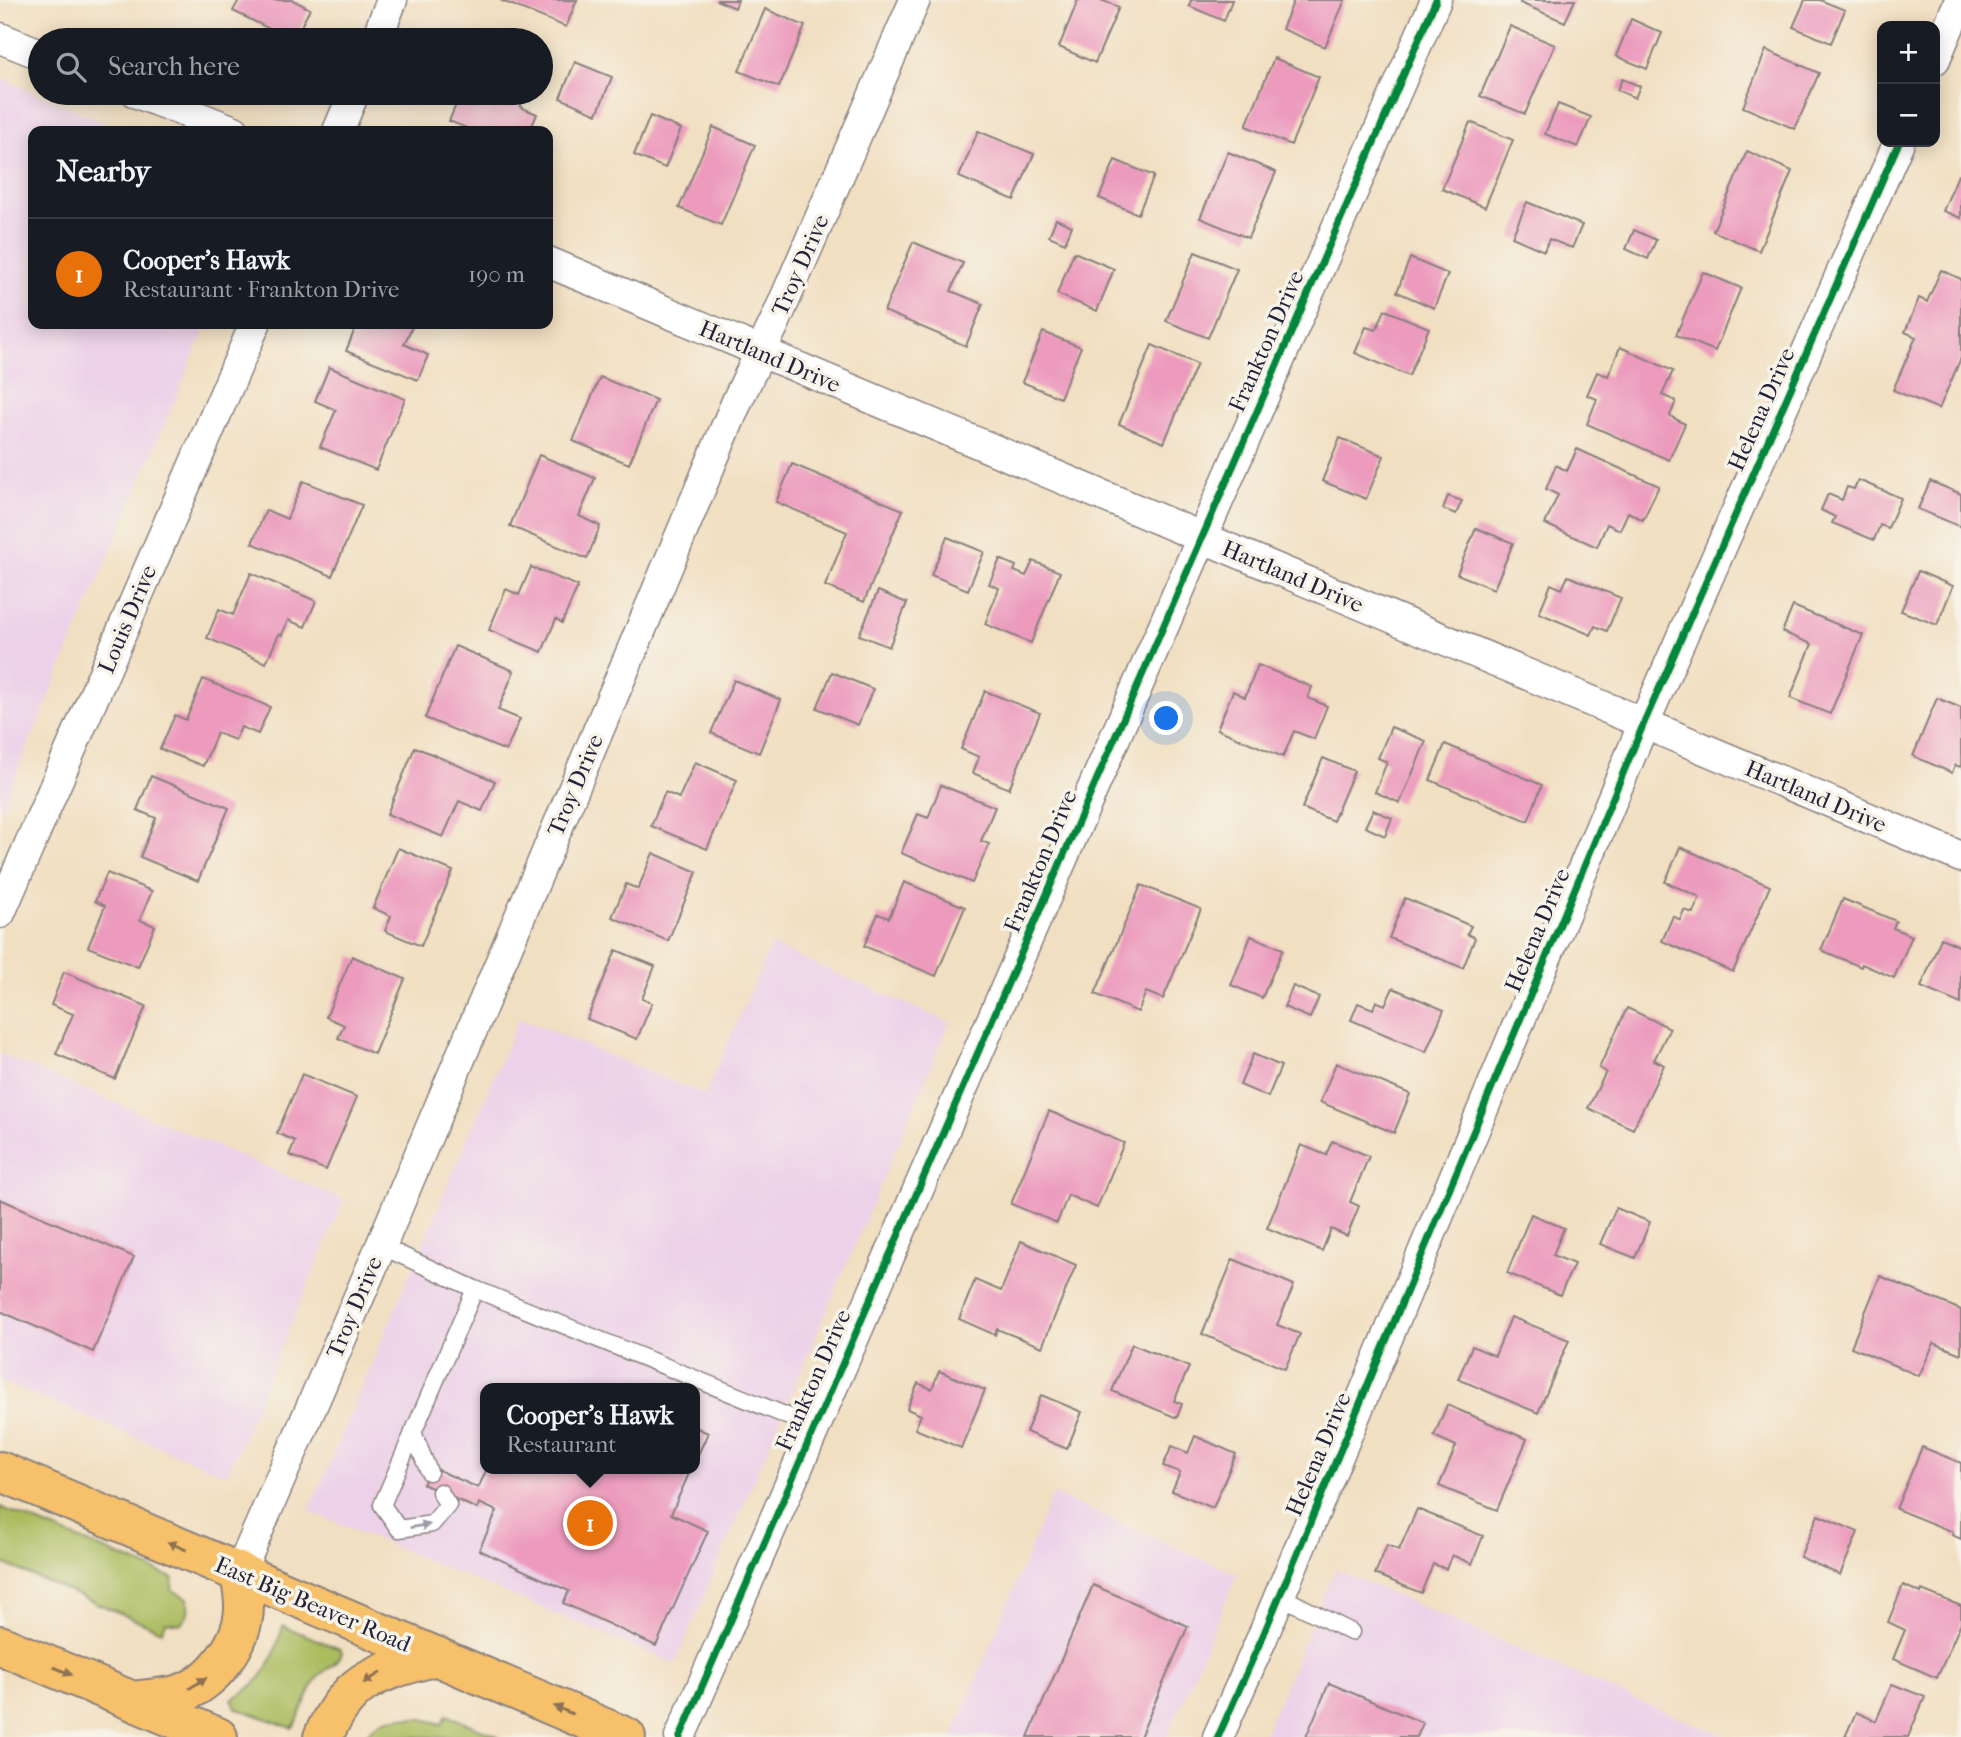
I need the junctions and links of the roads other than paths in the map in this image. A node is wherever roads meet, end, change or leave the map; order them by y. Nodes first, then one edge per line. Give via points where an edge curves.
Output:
1 (393, 0) edge
2 (915, 0) edge
3 (1436, 0) edge
4 (1961, 0) edge
5 (381, 28) edge
6 (0, 38) edge
7 (1940, 48) edge
8 (28, 49) edge
9 (168, 105) edge
10 (349, 105) edge
11 (221, 126) edge
12 (340, 126) edge
13 (1897, 147) edge
14 (553, 264) edge
15 (253, 329) edge
16 (760, 352) junction
17 (1201, 537) junction
18 (1644, 723) junction
19 (1961, 858) edge
20 (0, 913) edge
21 (381, 1246) junction
22 (475, 1289) junction
23 (814, 1427) junction
24 (413, 1432) junction
25 (0, 1471) edge
26 (429, 1472) dead end
27 (440, 1492) dead end
28 (240, 1572) junction
29 (1280, 1596) junction
30 (1352, 1632) dead end
31 (0, 1645) edge
32 (436, 1656) junction
33 (133, 1701) junction
34 (218, 1737) edge
35 (323, 1737) edge
36 (625, 1737) edge
37 (680, 1737) edge
38 (1218, 1737) edge

1 - 5 street
2 - 16 street, Troy Drive
3 - 17 street, Frankton Drive
4 - 7 street
6 - 8 street
9 - 11 street
10 - 12 street
13 - 18 street, Helena Drive
14 - 16 street, Hartland Drive
15 - 20 street, Louis Drive
16 - 17 street, Hartland Drive
16 - 21 street, Troy Drive
17 - 18 street, Hartland Drive
17 - 23 street, Frankton Drive
18 - 19 street, Hartland Drive
18 - 29 street, Helena Drive
21 - 22 lane
21 - 28 street, Troy Drive
22 - 23 lane
22 - 24 lane
23 - 37 street, Frankton Drive
24 - 26 lane
24 -> 27 lane via 382,1505 399,1529 432,1524 448,1506
28 -> 25 main road, East Big Beaver Road
28 - 32 main road, East Big Beaver Road
33 -> 28 main road via 178,1694 205,1680 226,1656 239,1633 245,1606
29 - 30 lane
29 - 38 street, Helena Drive
31 -> 33 main road
32 -> 35 main road via 382,1672 351,1692 332,1715
36 -> 32 main road, East Big Beaver Road
33 - 34 main road

